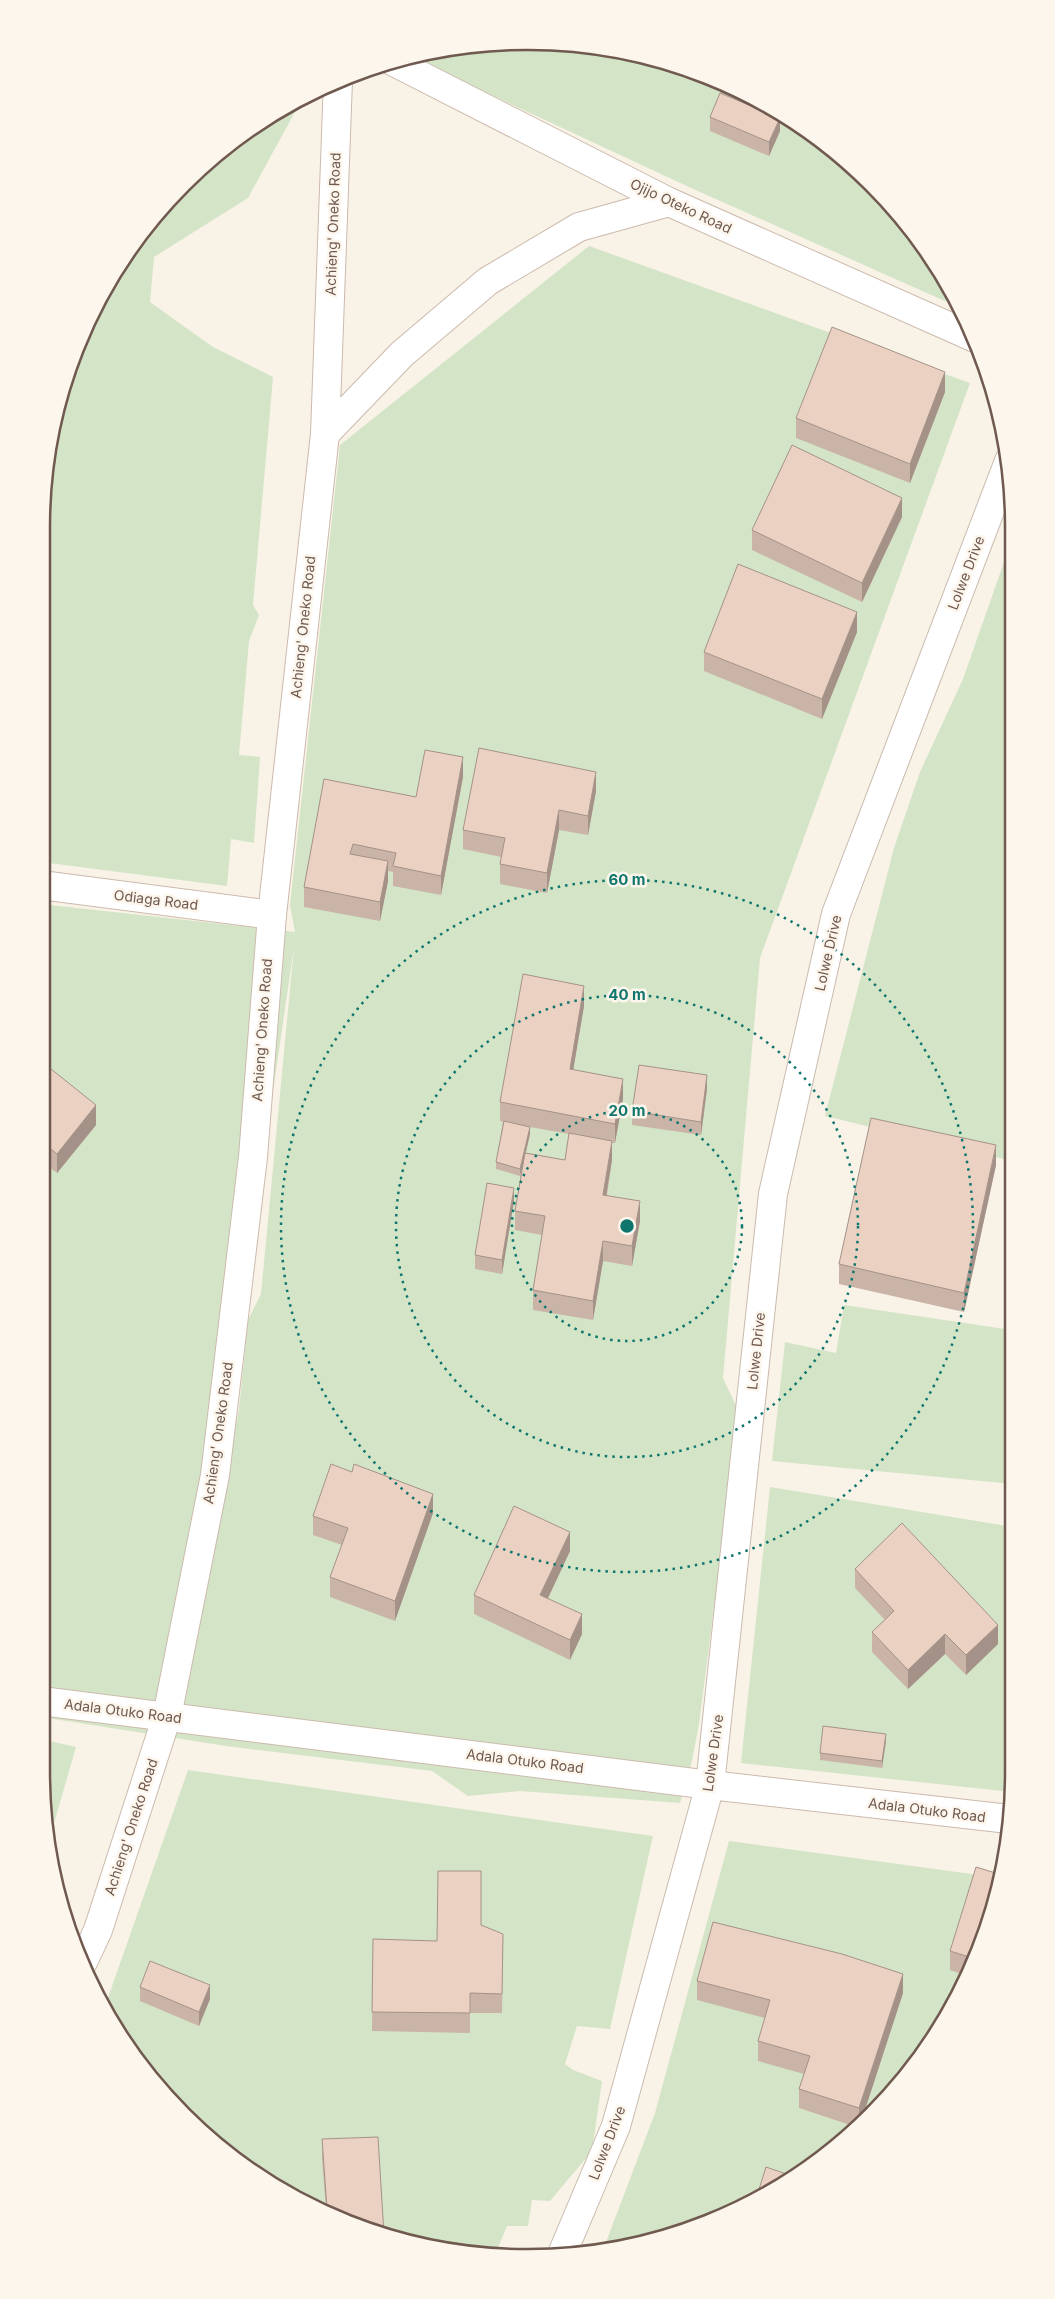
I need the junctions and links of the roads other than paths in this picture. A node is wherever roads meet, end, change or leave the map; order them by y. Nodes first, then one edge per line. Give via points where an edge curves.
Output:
1 (403, 66) edge
2 (338, 89) edge
3 (669, 202) junction
4 (964, 333) edge
5 (325, 434) junction
6 (1002, 478) edge
7 (50, 886) edge
8 (272, 915) junction
9 (50, 1702) edge
10 (167, 1716) junction
11 (710, 1785) junction
12 (1003, 1818) edge
13 (86, 1955) edge
14 (565, 2247) edge

1 - 3 main road, Ojijo Oteko Road
2 - 5 main road, Achieng' Oneko Road
3 - 4 main road, Ojijo Oteko Road
3 - 5 main road via 579,227 488,281 402,354
5 - 8 main road, Achieng' Oneko Road
6 - 11 main road, Lolwe Drive via 836,914 775,1184
7 - 8 main road, Odiaga Road
8 - 10 main road, Achieng' Oneko Road via 253,1156 215,1475
9 - 10 main road, Adala Otuko Road
10 - 11 main road, Adala Otuko Road
10 - 13 main road, Achieng' Oneko Road via 98,1930
11 - 12 main road, Adala Otuko Road
11 - 14 main road, Lolwe Drive via 616,2126

